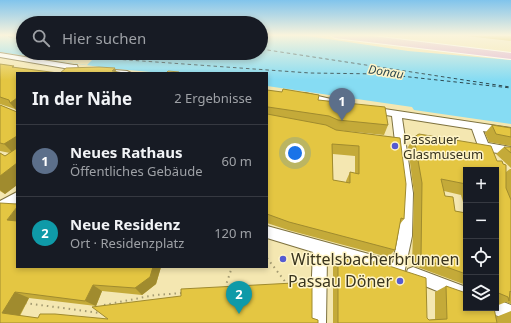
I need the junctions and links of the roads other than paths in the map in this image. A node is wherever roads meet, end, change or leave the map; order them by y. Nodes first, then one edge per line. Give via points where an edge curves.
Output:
1 (461, 50) edge
2 (486, 50) edge
3 (511, 53) edge
4 (0, 55) edge
5 (511, 56) edge
6 (16, 57) edge
7 (34, 60) edge
8 (94, 70) edge
9 (69, 72) edge
10 (116, 72) edge
11 (296, 95) edge
12 (397, 114) junction
13 (476, 127) junction
14 (511, 132) edge
15 (483, 147) junction
16 (511, 151) edge
17 (489, 158) junction
18 (492, 167) edge
19 (506, 171) edge
20 (16, 198) edge
21 (0, 206) edge
22 (268, 232) edge
23 (320, 248) junction
24 (399, 269) junction
25 (463, 294) edge
26 (499, 308) edge
27 (511, 313) edge
28 (318, 323) edge

1 - 5 main road
2 - 3 main road
4 - 6 street
7 - 9 street via 62,64 78,70
8 - 10 street
11 - 12 street
12 - 13 street
12 - 24 street via 407,193 405,236
13 - 14 street
13 - 15 street
15 - 16 street
15 - 17 street
17 - 18 street
17 - 19 street
20 - 21 street
22 - 23 street
23 - 24 street
23 - 28 street
24 - 25 street via 425,287
26 - 27 street

